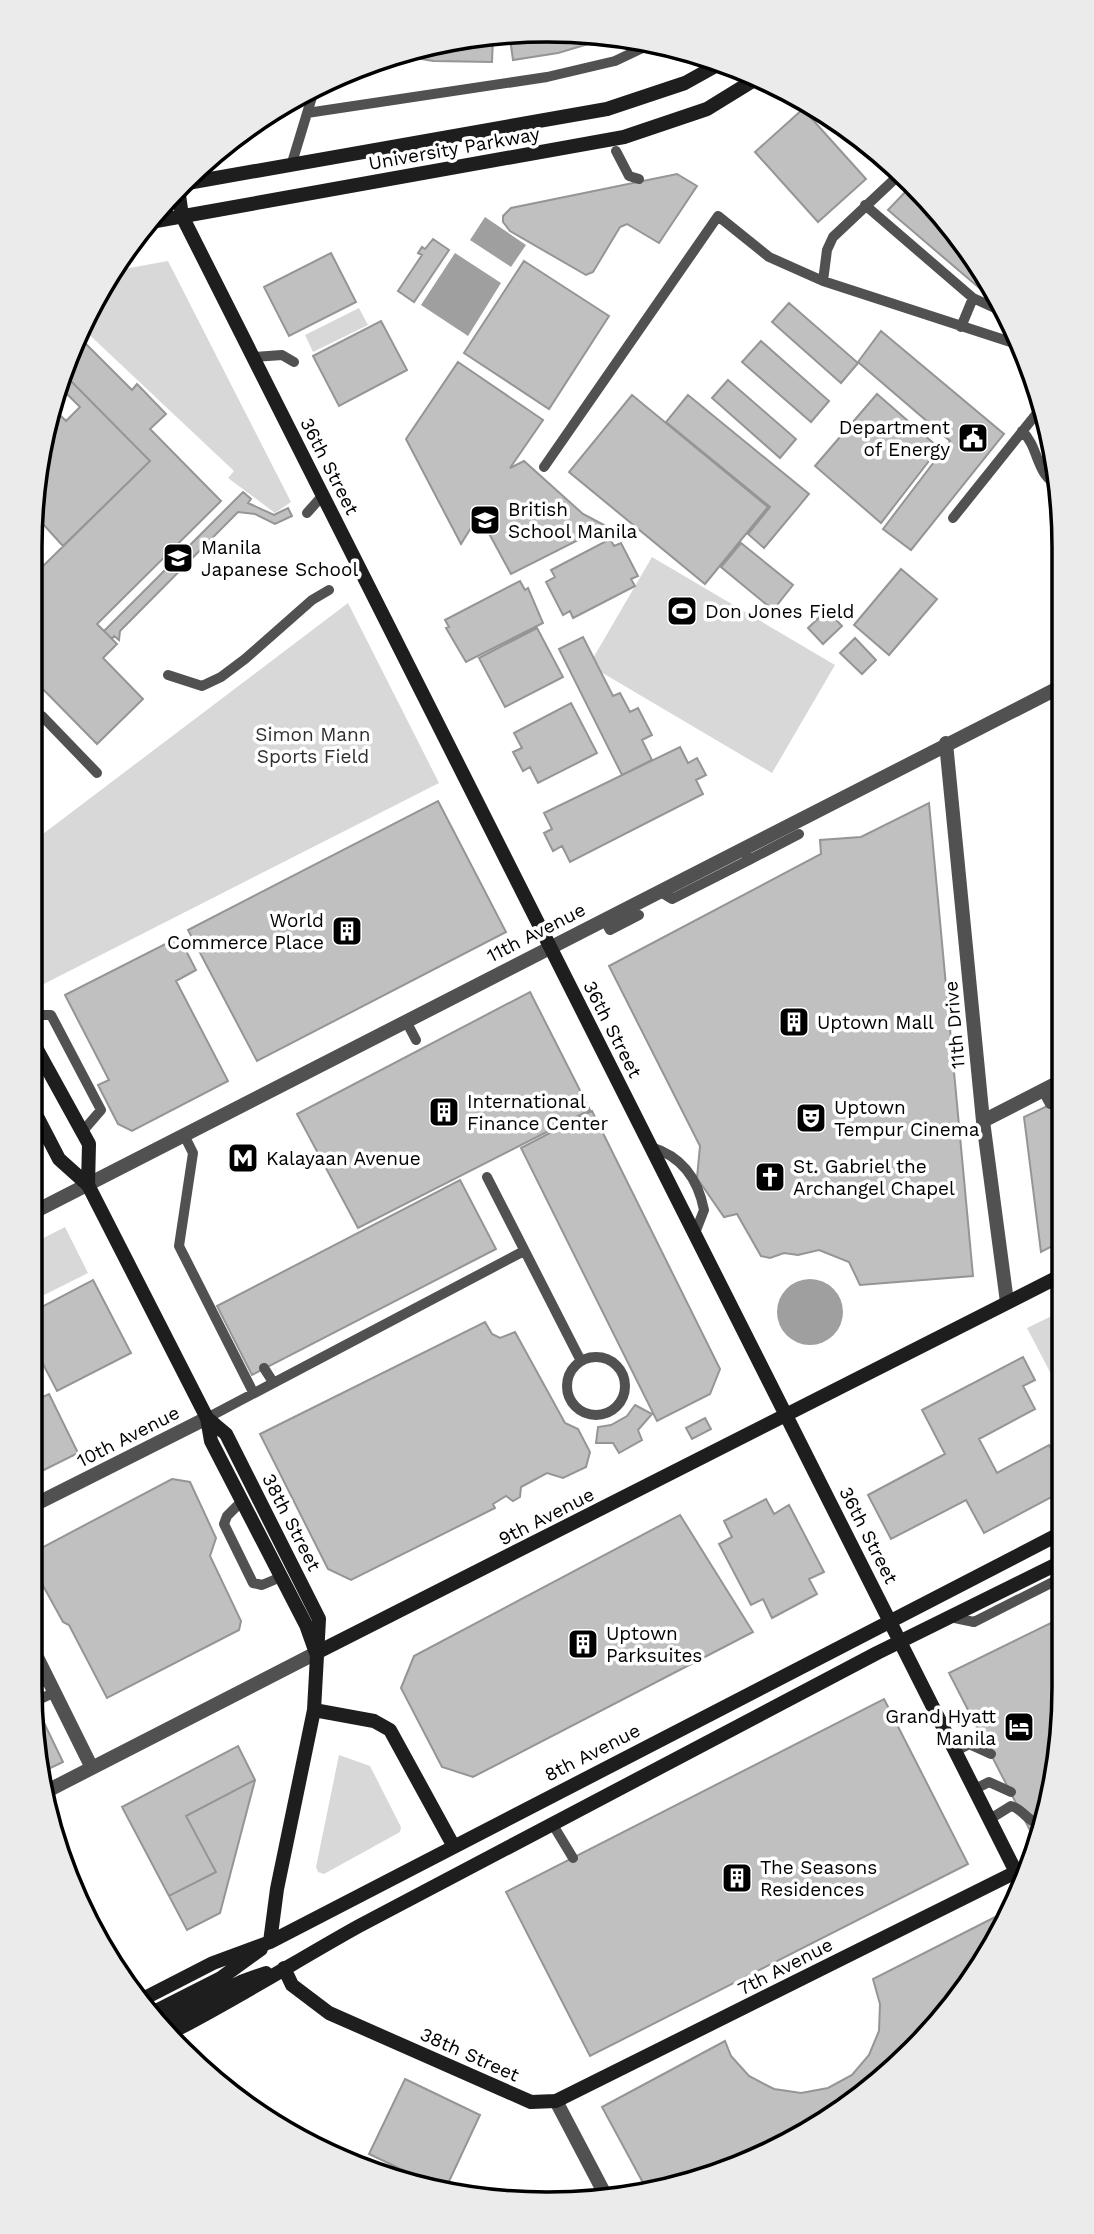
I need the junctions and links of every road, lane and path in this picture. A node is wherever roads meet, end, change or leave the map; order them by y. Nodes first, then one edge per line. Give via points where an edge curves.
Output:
1 (637, 50) edge
2 (710, 69) edge
3 (748, 84) edge
4 (311, 101) edge
5 (307, 113) junction
6 (616, 151) dead end
7 (291, 166) junction
8 (639, 179) dead end
9 (893, 180) edge
10 (199, 181) edge
11 (180, 201) edge
12 (866, 205) junction
13 (182, 216) junction
14 (162, 220) edge
15 (823, 281) junction
16 (972, 298) junction
17 (990, 306) edge
18 (961, 327) junction
19 (1008, 341) edge
20 (254, 357) junction
21 (294, 362) dead end
22 (1035, 416) edge
23 (1022, 432) junction
24 (544, 467) dead end
25 (1047, 477) edge
26 (323, 495) junction
27 (307, 513) dead end
28 (953, 518) dead end
29 (329, 590) dead end
30 (168, 675) dead end
31 (1052, 692) edge
32 (43, 716) dead end
33 (946, 743) junction
34 (97, 773) dead end
35 (799, 834) dead end
36 (745, 854) junction
37 (639, 915) dead end
38 (604, 919) junction
39 (551, 947) junction
40 (42, 1015) edge
41 (406, 1021) junction
42 (416, 1040) dead end
43 (42, 1059) edge
44 (1052, 1086) edge
45 (1043, 1091) junction
46 (1051, 1104) dead end
47 (983, 1121) junction
48 (42, 1126) edge
49 (82, 1132) junction
50 (184, 1135) junction
51 (651, 1147) junction
52 (487, 1177) dead end
53 (88, 1185) junction
54 (42, 1208) edge
55 (695, 1233) junction
56 (524, 1251) junction
57 (1052, 1280) edge
58 (1007, 1302) junction
59 (582, 1360) junction
60 (264, 1368) dead end
61 (273, 1382) junction
62 (253, 1392) junction
63 (786, 1414) junction
64 (207, 1418) junction
65 (42, 1501) edge
66 (242, 1501) junction
67 (1052, 1538) edge
68 (1052, 1566) edge
69 (281, 1577) junction
70 (1052, 1583) edge
71 (950, 1616) junction
72 (890, 1620) junction
73 (901, 1642) junction
74 (316, 1653) junction
75 (42, 1667) edge
76 (51, 1685) junction
77 (42, 1687) edge
78 (42, 1694) edge
79 (314, 1710) junction
80 (956, 1751) junction
81 (990, 1754) dead end
82 (92, 1768) junction
83 (52, 1788) edge
84 (975, 1788) junction
85 (1011, 1792) dead end
86 (990, 1819) junction
87 (1033, 1823) edge
88 (553, 1825) junction
89 (453, 1845) junction
90 (573, 1858) dead end
91 (1017, 1872) edge
92 (1013, 1881) edge
93 (270, 1941) junction
94 (284, 1968) junction
95 (148, 1996) edge
96 (159, 2010) edge
97 (166, 2019) edge
98 (176, 2030) edge
99 (556, 2101) junction
100 (602, 2189) edge

1 - 5 lane via 615,61 547,77
2 - 7 street, University Parkway via 685,83 607,109
3 - 13 street, University Parkway via 707,109 624,138
4 - 5 lane
5 - 7 lane
6 - 8 lane via 629,176
7 - 10 street, University Parkway
9 - 12 lane
11 - 13 street, 36th Street
12 - 15 lane via 833,237
12 - 16 lane
13 - 14 street, University Parkway
13 - 20 street, 36th Street
15 - 18 lane
15 - 24 lane via 769,257 719,216
16 - 17 lane
16 - 18 lane
18 - 19 lane
20 - 21 lane via 282,355
20 - 26 street, 36th Street
22 - 23 lane
23 - 25 lane via 1032,440
23 - 28 lane
26 - 27 lane
26 - 39 street, 36th Street
29 - 30 lane via 221,677 202,686
31 - 33 street, 11th Avenue
32 - 34 lane
33 - 36 street, 11th Avenue
33 - 47 street, 11th Drive
35 - 36 lane
36 - 38 street, 11th Avenue
37 - 38 lane via 610,930
38 - 39 street, 11th Avenue
39 - 41 street, 11th Avenue
39 - 51 street, 36th Street
40 - 49 lane via 51,1015 100,1110
41 - 42 lane
41 - 50 street, 11th Avenue
43 - 49 street, 38th Street
44 - 45 street
45 - 46 lane
45 - 47 street
47 - 58 street, 11th Drive
48 - 53 street, 38th Street via 59,1159
49 - 53 street, 38th Street via 89,1144
50 - 53 street, 11th Avenue
50 - 62 lane via 193,1153 178,1246
51 - 55 street, 36th Street
51 - 55 lane via 677,1158 694,1183 704,1210
52 - 56 lane
53 - 54 street, 11th Avenue
53 - 64 street, 38th Street
55 - 63 street, 36th Street
56 - 59 lane
56 - 61 lane
57 - 58 street, 9th Avenue
58 - 63 street, 9th Avenue
59 - 59 lane via 568,1380 570,1397 587,1413 611,1411 625,1392 620,1368 606,1358
60 - 61 lane
61 - 62 lane
62 - 64 lane
63 - 72 street, 36th Street
63 - 74 street, 9th Avenue
64 - 65 street, 10th Avenue
64 - 66 street, 38th Street via 211,1441
64 - 74 street, 38th Street via 226,1434 319,1619
66 - 69 street, 38th Street
66 - 69 lane via 224,1524 253,1583 262,1585
67 - 72 street, 8th Avenue
68 - 71 street
69 - 74 street, 38th Street
70 - 71 lane via 975,1622
71 - 73 street
72 - 73 street, 36th Street
72 - 89 street, 8th Avenue
73 - 80 street, 36th Street
73 - 88 street
74 - 79 street, 38th Street
74 - 82 street, 9th Avenue
75 - 76 street
76 - 77 lane
76 - 78 lane
76 - 82 street
79 - 89 street via 373,1721 390,1730
79 - 93 street, 38th Street
80 - 81 lane via 969,1744
80 - 84 street, 36th Street
82 - 83 street, 9th Avenue
84 - 85 lane via 989,1782
84 - 86 street, 36th Street
86 - 87 lane via 1011,1807 1019,1808
86 - 91 street, 36th Street
88 - 90 lane
88 - 94 street
89 - 93 street, 8th Avenue
92 - 99 street, 7th Avenue
93 - 95 street, 8th Avenue via 213,1963
93 - 96 street via 221,1978
94 - 97 street via 243,1981
94 - 98 street
94 - 99 street, 38th Street via 292,1985 329,2013 531,2102
99 - 100 street

